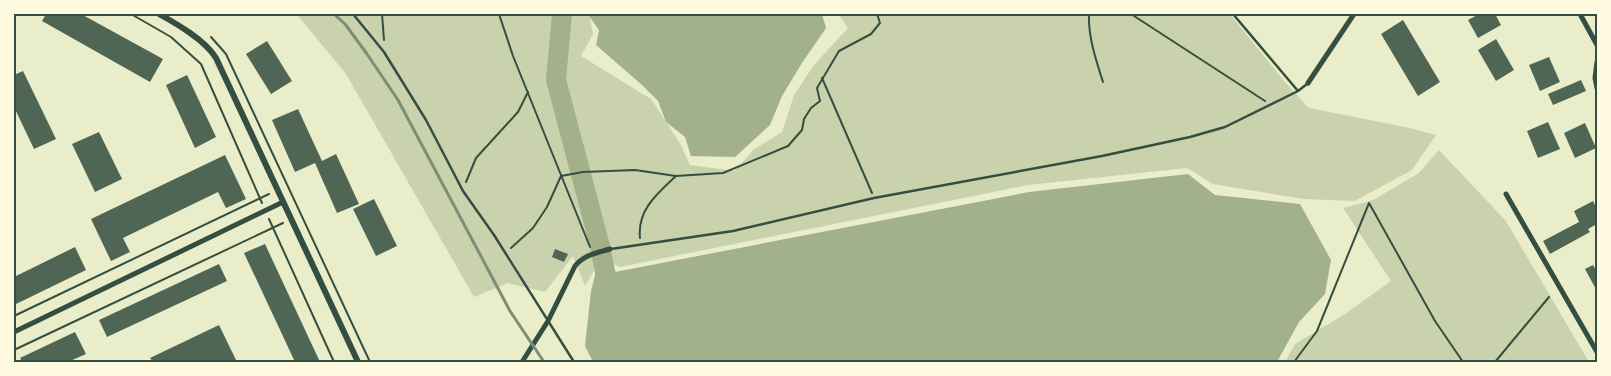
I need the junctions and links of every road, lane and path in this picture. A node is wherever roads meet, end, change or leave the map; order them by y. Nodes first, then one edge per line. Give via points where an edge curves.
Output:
1 (131, 14) edge
2 (159, 14) edge
3 (353, 14) edge
4 (382, 14) edge
5 (499, 14) edge
6 (877, 14) edge
7 (1089, 14) edge
8 (1130, 14) edge
9 (1233, 14) edge
10 (1354, 14) edge
11 (1580, 14) edge
12 (1597, 46) edge
13 (384, 52) junction
14 (1597, 62) edge
15 (822, 78) junction
16 (1104, 82) dead end
17 (1308, 83) joint
18 (1597, 88) edge
19 (1298, 91) junction
20 (528, 92) junction
21 (1271, 104) junction
22 (561, 176) junction
23 (676, 176) junction
24 (288, 185) dead end
25 (278, 190) junction
26 (463, 191) junction
27 (1506, 194) dead end
28 (260, 198) junction
29 (874, 198) junction
30 (284, 202) junction
31 (266, 211) junction
32 (301, 214) dead end
33 (291, 219) junction
34 (273, 228) junction
35 (638, 245) junction
36 (610, 249) joint
37 (506, 253) junction
38 (592, 254) junction
39 (1549, 297) dead end
40 (14, 316) edge
41 (548, 321) junction
42 (14, 332) edge
43 (14, 350) edge
44 (1597, 352) edge
45 (334, 362) edge
46 (358, 362) edge
47 (522, 362) edge
48 (574, 362) edge
49 (1294, 362) edge
50 (1463, 362) edge
51 (1495, 362) edge

1 - 28 path via 171,37 200,64
2 - 25 street via 213,52
3 - 13 lane
4 - 13 path
5 - 20 path
6 - 15 path via 880,23 871,34 839,51
7 - 16 path via 1088,25 1095,57
8 - 21 path
9 - 19 lane
10 - 17 street
11 - 12 street
13 - 26 lane via 426,120
14 - 18 street
15 - 23 path via 817,88 820,101 811,108 802,130 788,146 723,172
15 - 29 path
17 - 19 lane
19 - 21 lane
20 - 22 path
20 - 26 path via 518,112 476,158
21 - 29 lane via 1225,127 1190,137
22 - 23 path via 635,170
22 - 37 path via 548,207 533,228
22 - 38 path
23 - 35 path via 656,194 642,214
24 - 25 path
25 - 28 path
25 - 30 street
26 - 37 lane
27 - 44 street
28 - 31 path
28 - 40 path
29 - 35 lane via 733,231
30 - 31 street
30 - 33 street
31 - 34 path
31 - 42 street
32 - 33 path
33 - 34 path
33 - 46 street
34 - 43 path
34 - 45 path
35 - 36 lane
36 - 38 street
37 - 41 lane
38 - 41 street via 575,266
39 - 51 path
41 - 47 street
41 - 48 lane
49 - 50 path via 1317,331 1369,203 1435,321

